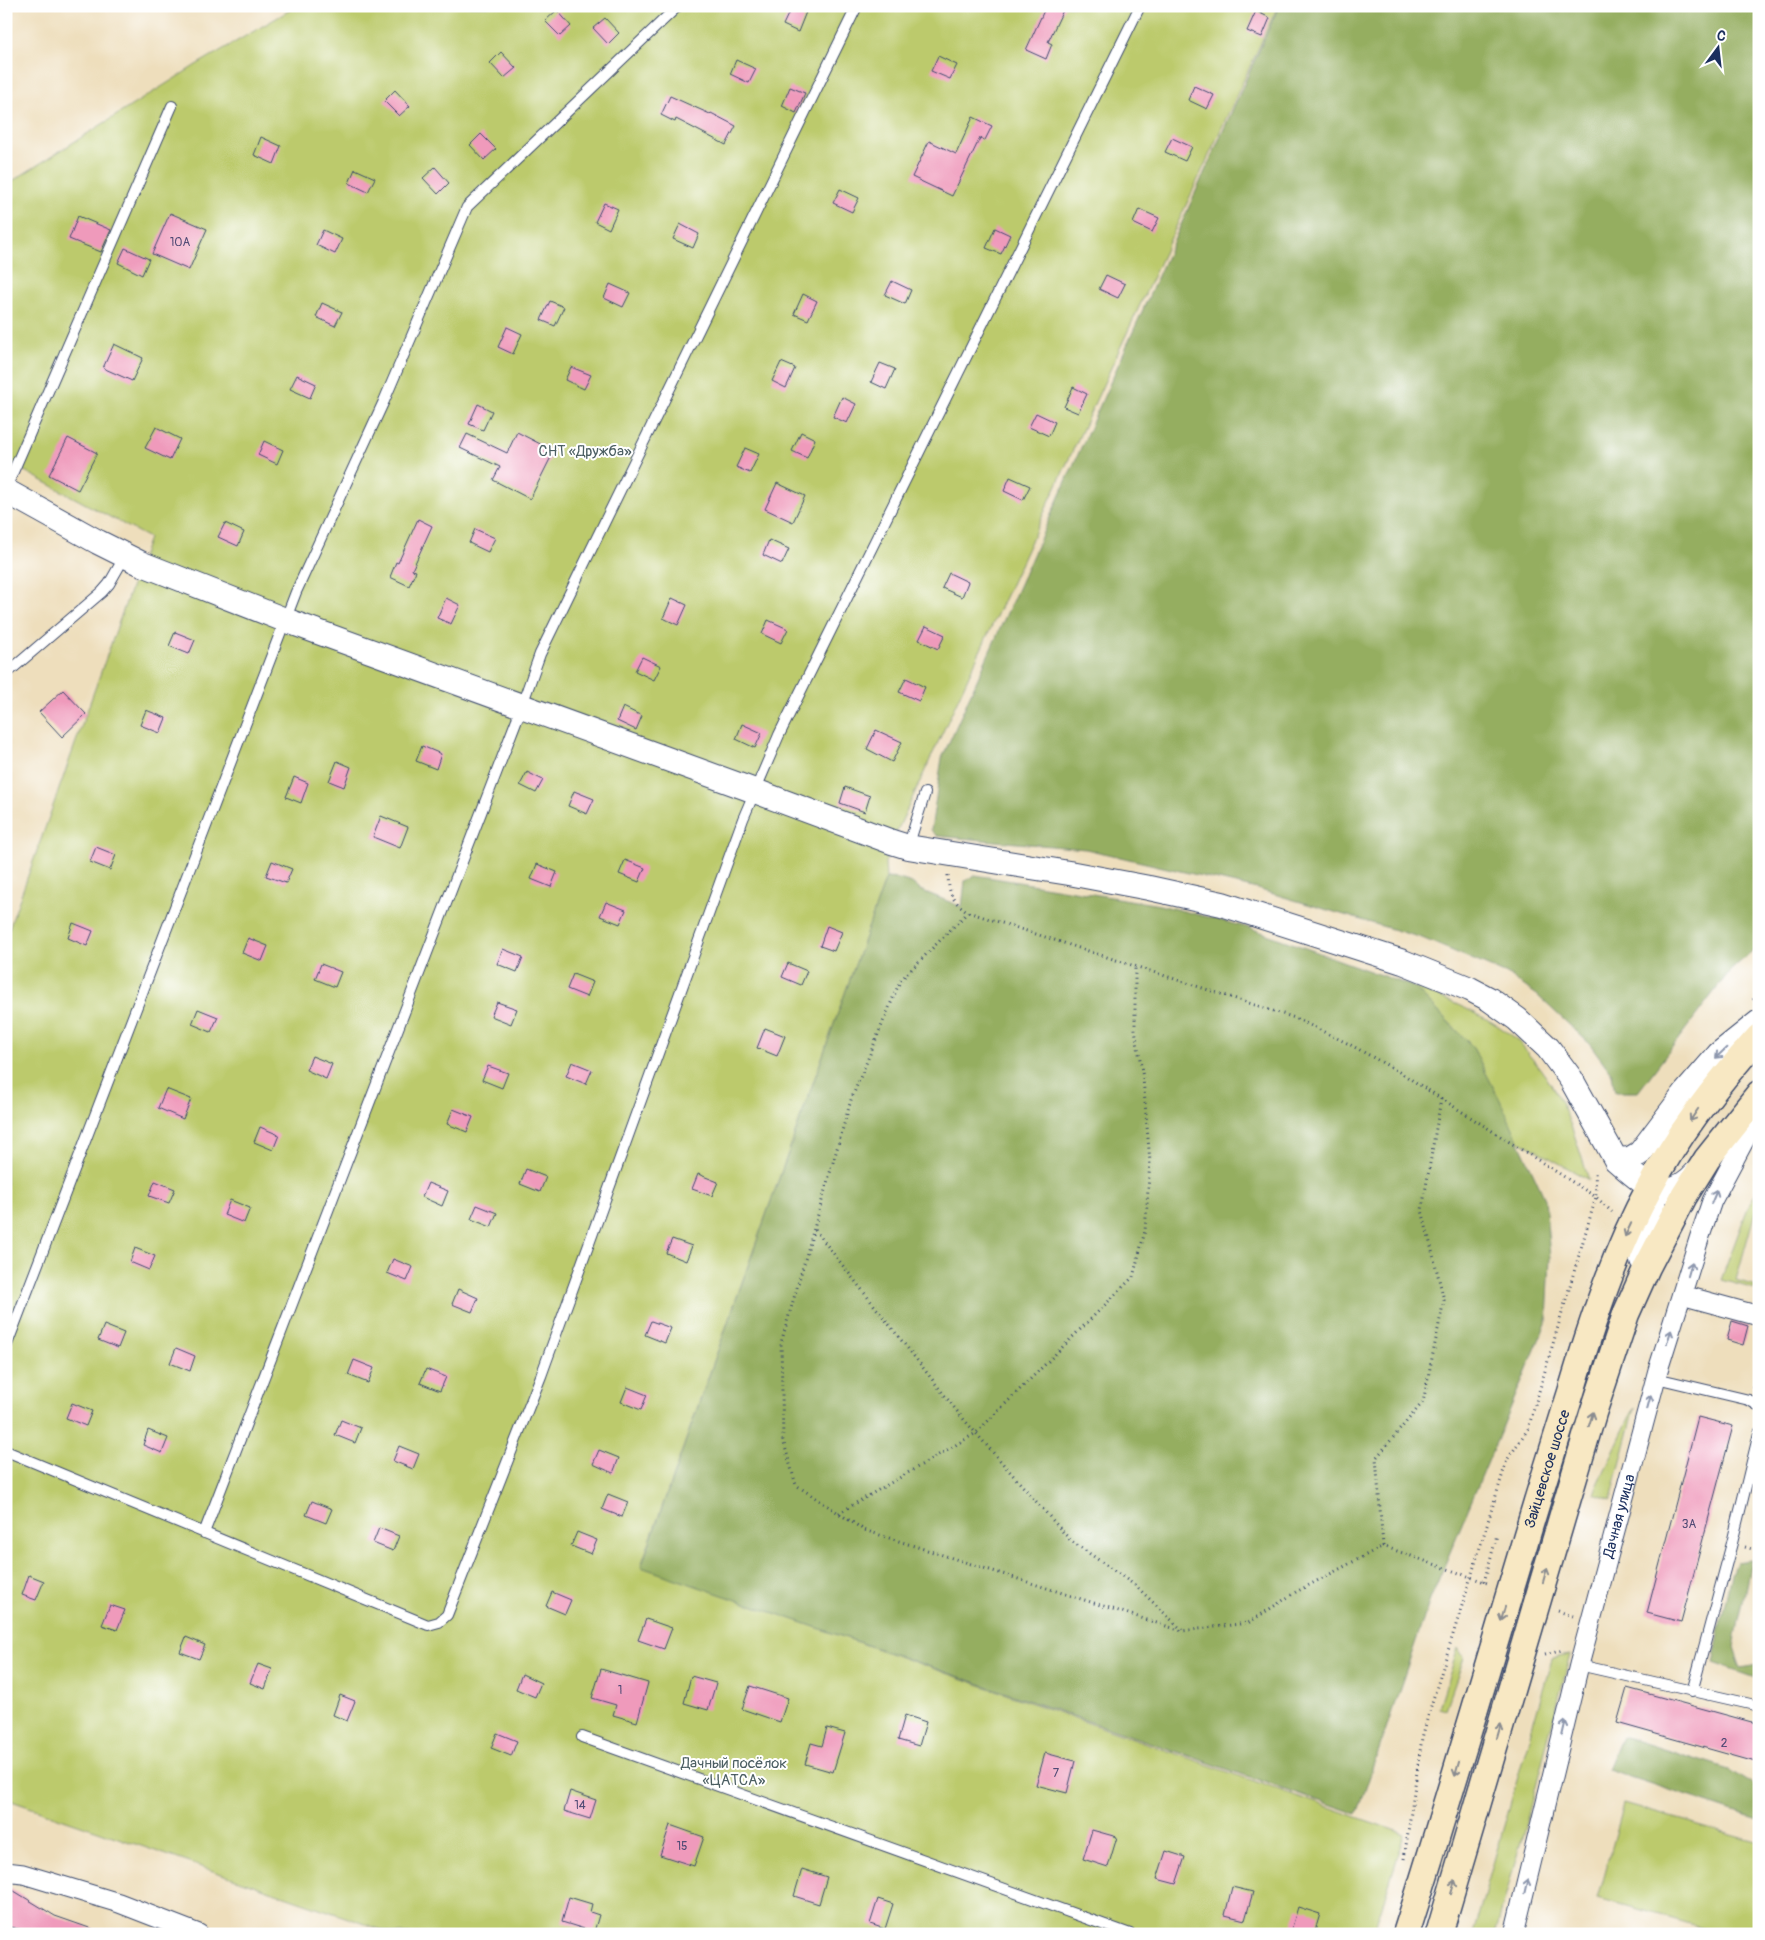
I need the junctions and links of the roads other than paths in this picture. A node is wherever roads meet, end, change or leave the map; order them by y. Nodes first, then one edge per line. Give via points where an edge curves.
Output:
1 (678, 6) edge
2 (857, 6) edge
3 (1140, 6) edge
4 (172, 106) dead end
5 (6, 489) edge
6 (125, 556) junction
7 (285, 620) junction
8 (6, 674) edge
9 (522, 706) junction
10 (755, 791) junction
11 (925, 793) dead end
12 (908, 847) junction
13 (1759, 1022) edge
14 (1759, 1037) edge
15 (1759, 1094) edge
16 (1759, 1109) edge
17 (1707, 1159) junction
18 (1605, 1162) junction
19 (1650, 1186) junction
20 (1682, 1295) junction
21 (1626, 1314) junction
22 (1759, 1316) edge
23 (6, 1347) edge
24 (1656, 1378) junction
25 (1759, 1406) edge
26 (1759, 1433) edge
27 (6, 1451) edge
28 (204, 1534) junction
29 (1579, 1665) junction
30 (1692, 1692) junction
31 (1759, 1706) edge
32 (582, 1737) dead end
33 (6, 1872) edge
34 (199, 1934) edge
35 (1130, 1934) edge
36 (1406, 1934) edge
37 (1439, 1934) edge
38 (1514, 1934) edge

1 - 7 lane via 467,207 384,402
2 - 9 lane via 560,611 540,654
3 - 10 lane via 778,735
4 - 5 lane
5 - 6 street
6 - 7 street
6 - 8 lane via 102,592
7 - 9 street
7 - 23 lane
9 - 10 street
9 - 28 lane
10 - 12 street
10 - 28 lane via 541,1376 446,1615 439,1622 428,1625
11 - 12 lane
12 - 18 street via 1069,873 1222,904 1403,962 1470,990 1517,1018 1548,1048 1571,1079
13 -> 18 street via 1719,1054 1640,1153 1630,1159
14 -> 19 main road, Зайцевское шоссе via 1696,1112
15 - 17 main road, Зайцевское шоссе
20 -> 16 street, Дачная улица via 1712,1201
17 - 19 street via 1679,1188
17 - 21 main road, Зайцевское шоссе via 1647,1267
18 - 19 street
19 - 21 street via 1654,1221
19 -> 36 main road, Зайцевское шоссе via 1618,1253 1590,1332
20 - 22 street
24 -> 20 street, Дачная улица
37 -> 21 main road, Зайцевское шоссе via 1590,1422
24 - 25 lane via 1749,1400
29 -> 24 street, Дачная улица
26 - 30 lane
27 - 28 lane
29 - 30 lane
38 -> 29 street, Дачная улица
30 - 31 lane
32 - 35 lane
33 - 34 street via 23,1874 118,1904

